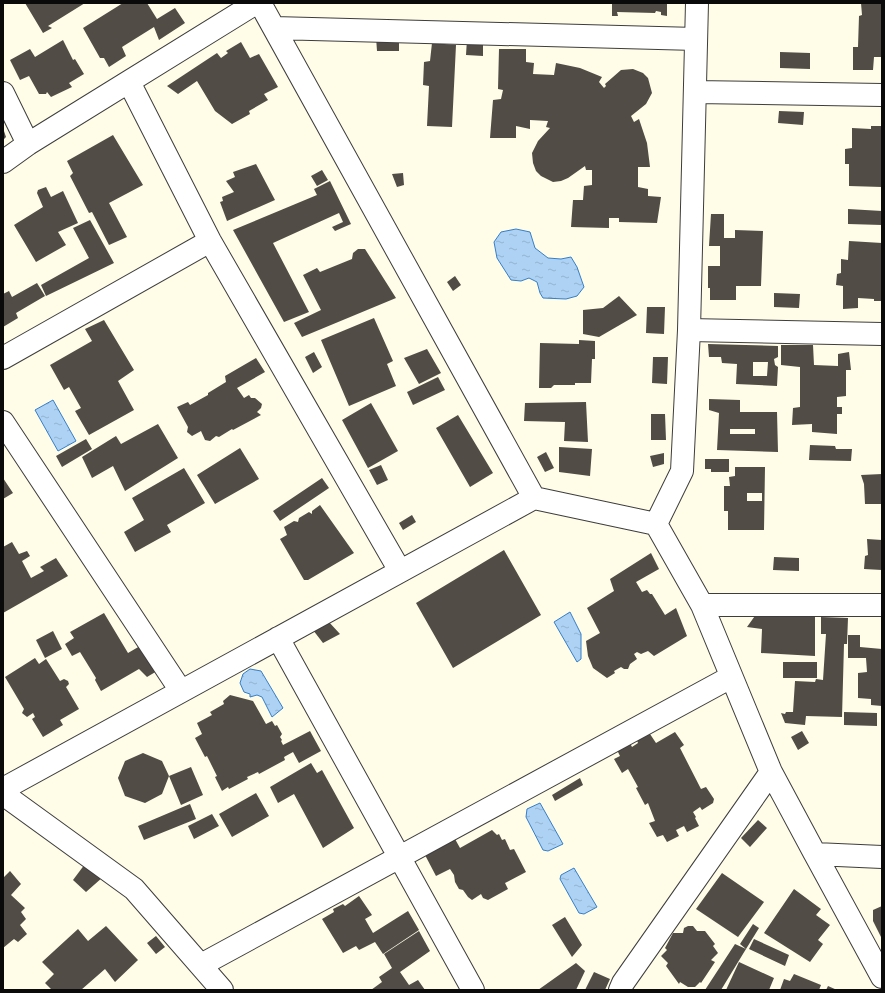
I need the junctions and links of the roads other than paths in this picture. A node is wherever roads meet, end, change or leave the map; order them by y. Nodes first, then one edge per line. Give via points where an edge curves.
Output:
1 (256, 3) edge
2 (260, 3) edge
3 (697, 3) edge
4 (274, 28) junction
5 (696, 39) junction
6 (129, 82) junction
7 (695, 92) junction
8 (3, 93) edge
9 (882, 95) edge
10 (28, 144) junction
11 (3, 162) edge
12 (210, 240) junction
13 (689, 330) junction
14 (882, 334) edge
15 (3, 358) edge
16 (3, 422) edge
17 (534, 498) junction
18 (656, 524) junction
19 (400, 571) junction
20 (882, 605) edge
21 (702, 606) junction
22 (278, 638) junction
23 (732, 676) junction
24 (181, 691) junction
25 (770, 772) junction
26 (3, 788) edge
27 (3, 794) edge
28 (814, 854) junction
29 (400, 857) junction
30 (882, 857) edge
31 (201, 965) junction
32 (882, 977) edge
33 (627, 988) edge
34 (222, 990) edge
35 (473, 990) edge

1 - 6 street
2 - 4 street
3 - 5 street
4 - 5 street
4 - 17 street
5 - 7 street
6 - 10 street
6 - 12 street
7 - 9 street
7 - 13 street
8 - 10 street
10 - 11 street
12 - 15 street
12 - 19 street
13 - 14 street
13 - 18 street via 682,471
16 - 24 street
17 - 18 street
17 - 19 street
18 - 21 street
19 - 22 street
20 - 21 street
21 - 23 street
22 - 24 street
22 - 29 street
23 - 25 street
23 - 29 street
24 - 26 street
25 - 28 street
25 - 33 street
27 - 31 street via 134,889
28 - 30 street
28 - 32 street
29 - 31 street
29 - 35 street
31 - 34 street

